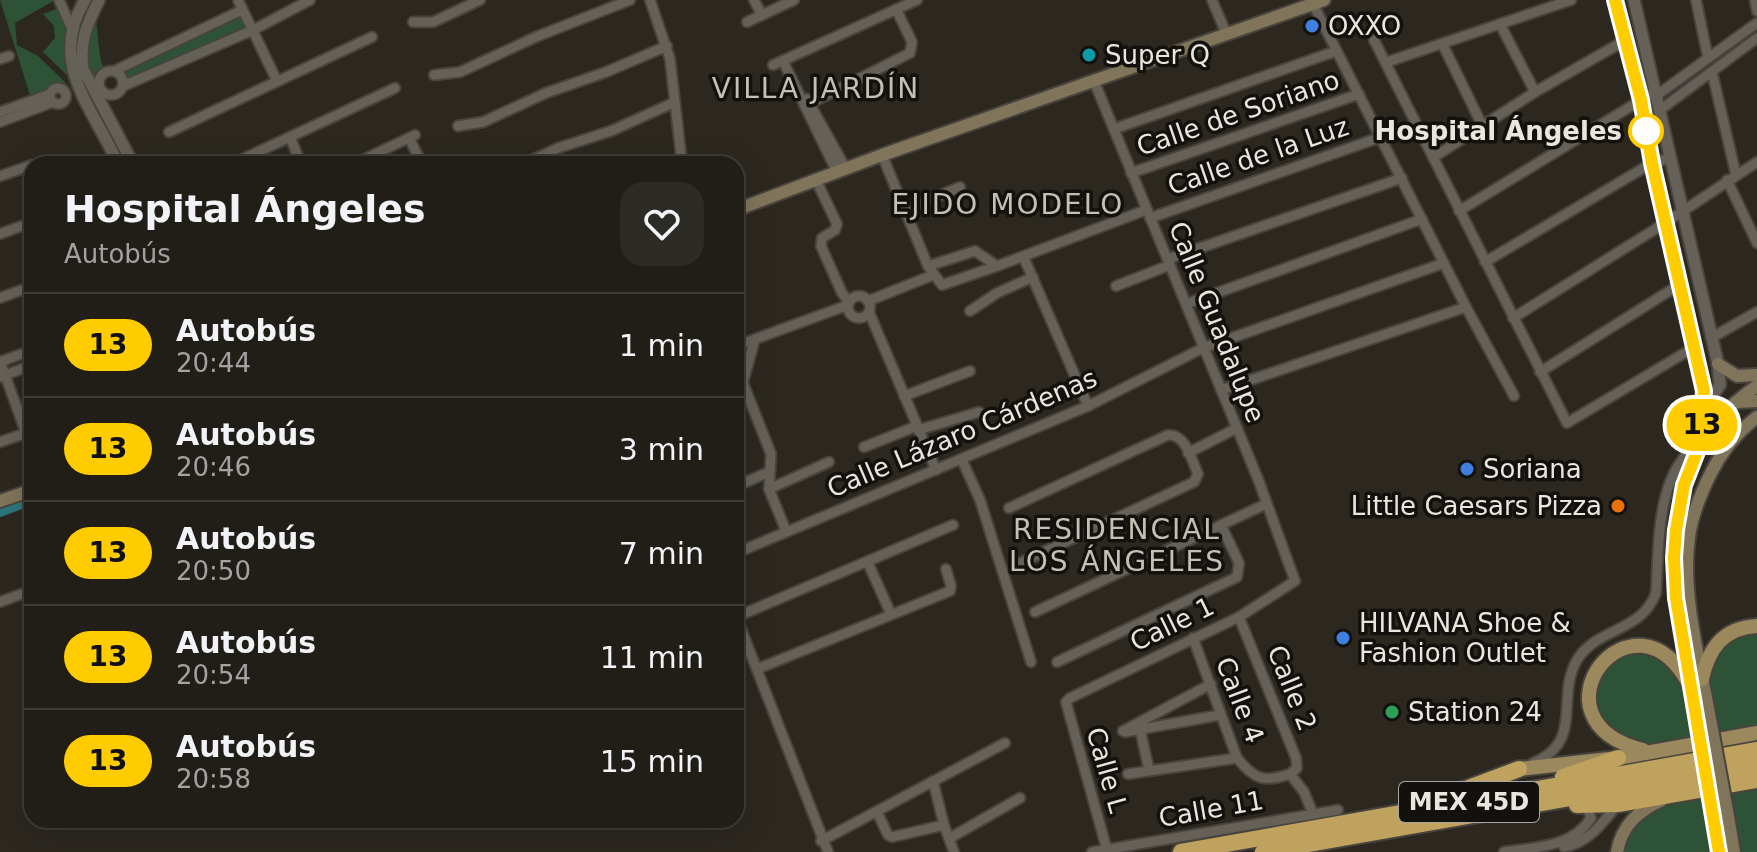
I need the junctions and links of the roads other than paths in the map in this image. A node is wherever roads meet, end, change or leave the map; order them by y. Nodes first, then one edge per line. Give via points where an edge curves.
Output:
1 (59, 0) edge
2 (85, 0) edge
3 (99, 0) edge
4 (310, 0) edge
5 (480, 0) edge
6 (630, 0) edge
7 (650, 0) edge
8 (754, 0) edge
9 (794, 0) edge
10 (917, 0) edge
11 (1212, 0) edge
12 (1571, 0) edge
13 (1615, 0) edge
14 (1634, 0) edge
15 (1696, 0) edge
16 (1755, 0) edge
17 (1319, 2) edge
18 (240, 5) edge
19 (896, 9) junction
20 (1757, 11) edge
21 (762, 15) junction
22 (413, 22) dead end
23 (747, 22) dead end
24 (1757, 23) edge
25 (1500, 24) junction
26 (72, 29) junction
27 (253, 30) junction
28 (1226, 33) junction
29 (372, 37) dead end
30 (1757, 38) edge
31 (1374, 40) dead end
32 (1624, 41) junction
33 (1443, 45) junction
34 (667, 46) junction
35 (1336, 51) junction
36 (1708, 58) junction
37 (1387, 62) junction
38 (114, 71) junction
39 (1712, 72) junction
40 (434, 75) dead end
41 (101, 76) junction
42 (277, 81) junction
43 (1094, 81) junction
44 (123, 86) junction
45 (395, 88) dead end
46 (88, 89) junction
47 (1535, 92) junction
48 (1656, 93) junction
49 (1359, 94) junction
50 (52, 98) junction
51 (1641, 100) junction
52 (675, 102) junction
53 (808, 105) junction
54 (1660, 110) junction
55 (0, 112) edge
56 (0, 122) edge
57 (1482, 125) junction
58 (458, 126) dead end
59 (1114, 129) junction
60 (169, 132) dead end
61 (290, 137) junction
62 (1381, 137) junction
63 (882, 155) junction
64 (114, 156) edge
65 (128, 156) edge
66 (249, 156) edge
67 (298, 156) edge
68 (371, 156) edge
69 (421, 156) edge
70 (541, 156) edge
71 (681, 156) edge
72 (1434, 157) junction
73 (1670, 158) junction
74 (1757, 162) edge
75 (1652, 163) junction
76 (24, 167) edge
77 (842, 170) junction
78 (1131, 173) junction
79 (0, 176) edge
80 (1402, 178) junction
81 (1732, 178) junction
82 (816, 180) junction
83 (960, 187) dead end
84 (744, 207) edge
85 (906, 210) junction
86 (1459, 211) junction
87 (1682, 211) junction
88 (1148, 214) junction
89 (1422, 219) junction
90 (1665, 223) junction
91 (24, 225) edge
92 (0, 234) edge
93 (1757, 243) edge
94 (1024, 258) junction
95 (1169, 262) junction
96 (1485, 262) junction
97 (1444, 263) junction
98 (997, 266) junction
99 (930, 271) junction
100 (1033, 277) junction
101 (1679, 285) junction
102 (1116, 286) dead end
103 (24, 289) edge
104 (0, 298) edge
105 (868, 301) junction
106 (849, 303) junction
107 (1186, 304) junction
108 (1466, 307) junction
109 (970, 311) dead end
110 (869, 312) junction
111 (1757, 312) edge
112 (1513, 318) junction
113 (1711, 338) junction
114 (755, 339) junction
115 (744, 343) edge
116 (1203, 348) junction
117 (1693, 348) junction
118 (24, 353) edge
119 (0, 361) edge
120 (1718, 364) junction
121 (24, 368) edge
122 (744, 369) edge
123 (970, 371) dead end
124 (1540, 372) junction
125 (1757, 375) edge
126 (3, 376) edge
127 (1757, 386) edge
128 (1221, 390) junction
129 (744, 394) edge
130 (904, 396) junction
131 (1514, 396) dead end
132 (1757, 401) edge
133 (1736, 402) junction
134 (1705, 405) junction
135 (1088, 406) junction
136 (979, 412) dead end
137 (1757, 417) edge
138 (24, 421) edge
139 (918, 428) junction
140 (1237, 428) junction
141 (24, 434) edge
142 (0, 442) edge
143 (1700, 444) junction
144 (864, 447) dead end
145 (1188, 453) junction
146 (962, 460) junction
147 (829, 462) dead end
148 (936, 470) junction
149 (769, 472) junction
150 (744, 483) edge
151 (769, 489) junction
152 (24, 493) edge
153 (0, 501) edge
154 (1266, 504) junction
155 (1009, 508) dead end
156 (953, 525) dead end
157 (1221, 525) junction
158 (786, 531) junction
159 (744, 549) edge
160 (868, 563) junction
161 (1020, 563) dead end
162 (946, 569) dead end
163 (1295, 581) joint
164 (24, 593) edge
165 (0, 602) edge
166 (1035, 612) dead end
167 (744, 613) edge
168 (891, 614) junction
169 (1239, 617) junction
170 (1757, 626) edge
171 (744, 636) edge
172 (1193, 638) junction
173 (1031, 662) dead end
174 (1057, 662) dead end
175 (757, 669) junction
176 (1696, 682) junction
177 (1211, 684) junction
178 (1066, 702) joint
179 (1220, 715) junction
180 (1140, 729) junction
181 (1757, 731) edge
182 (1005, 743) dead end
183 (1757, 750) edge
184 (1647, 751) junction
185 (1237, 758) junction
186 (1618, 758) junction
187 (1757, 765) edge
188 (1519, 769) junction
189 (1149, 770) junction
190 (1128, 774) dead end
191 (1290, 774) junction
192 (1757, 780) edge
193 (933, 781) junction
194 (1510, 794) junction
195 (1673, 794) junction
196 (1020, 798) dead end
197 (1543, 803) junction
198 (1618, 804) junction
199 (1586, 805) junction
200 (1338, 810) dead end
201 (877, 812) junction
202 (1317, 821) junction
203 (942, 825) junction
204 (950, 838) junction
205 (821, 841) junction
206 (1107, 850) junction
207 (1719, 851) edge
208 (1734, 851) edge
209 (828, 852) edge
210 (954, 852) edge
211 (1092, 852) edge
212 (1181, 852) edge
213 (1263, 852) edge
214 (1504, 852) edge
215 (1533, 852) edge
216 (1617, 852) edge

1 - 26 street
2 - 26 street
3 - 46 street via 82,39
4 - 27 street
5 - 22 street via 433,22
6 - 40 street via 460,72
7 - 34 street
8 - 21 street
9 - 21 street
10 - 19 street
11 - 28 street
12 - 25 street
13 - 32 street
14 - 48 street
15 - 36 street
16 - 20 street
17 - 28 main road
17 - 35 street
18 - 27 street
18 - 38 street
19 - 53 street via 912,42 910,53
19 - 53 street via 778,63
21 - 23 street
24 - 36 street
25 - 33 street
25 - 47 street
26 - 46 street via 70,53
27 - 42 street
27 - 44 street
28 - 43 main road
29 - 42 street
30 - 39 street
31 - 37 street
32 - 47 street
32 - 51 street
33 - 37 street
33 - 57 street
34 - 52 street
34 - 58 street via 483,122
35 - 49 street
35 - 59 street
36 - 48 street
37 - 72 street
38 - 41 street
38 - 44 street
39 - 54 street
39 - 81 street
41 - 46 street
41 - 46 street
42 - 60 street
43 - 59 street, Calle Guadalupe
43 - 63 main road
44 - 46 street via 112,96
45 - 61 street
46 - 50 street via 65,93 62,104
46 - 64 street
46 - 65 street
47 - 57 street
48 - 51 street
48 - 54 street
49 - 62 street
49 - 78 street, Calle de Soriano
50 - 55 street
50 - 56 street
51 - 75 street
51 - 86 street
52 - 70 street
52 - 71 street
53 - 77 street
54 - 73 street
57 - 72 street
59 - 78 street, Calle Guadalupe
61 - 66 street
61 - 67 street
62 - 80 street
62 - 88 street, Calle de la Luz
63 - 77 main road
63 - 85 street
68 - 69 street via 412,136
72 - 86 street
73 - 75 street
73 - 87 street
74 - 81 street
75 - 90 street
75 - 96 street
76 - 79 street
77 - 82 main road
78 - 88 street, Calle Guadalupe
80 - 89 street
80 - 95 street
81 - 87 street
81 - 93 street
82 - 84 main road
82 - 106 street via 837,224 821,246
83 - 85 street
85 - 99 street
86 - 96 street
87 - 90 street
87 - 113 street
88 - 94 street, Calle de la Luz
88 - 95 street, Calle Guadalupe
89 - 97 street
89 - 107 street
90 - 101 street
90 - 112 street
91 - 92 street
94 - 98 street, Calle de la Luz
94 - 100 street
95 - 102 street
95 - 107 street, Calle Guadalupe
96 - 112 street
97 - 108 street
97 - 116 street, Calle Lázaro Cárdenas
98 - 99 street via 975,251
98 - 99 street, Calle de la Luz via 942,285
99 - 105 street
100 - 109 street
100 - 135 street
101 - 117 street
101 - 124 street
103 - 104 street
105 - 106 street via 861,296
105 - 110 street
106 - 110 street via 855,317
106 - 114 street
107 - 116 street, Calle Guadalupe
108 - 128 street
108 - 131 street
110 - 130 street
111 - 113 street
112 - 124 street
113 - 120 street
114 - 115 street
114 - 122 street
116 - 128 street, Calle Guadalupe
116 - 135 street, Calle Lázaro Cárdenas
117 - 124 street via 1567,423
117 - 134 street
118 - 119 street
119 - 126 street
120 - 125 main road via 1737,376
120 - 134 street via 1720,385
121 - 126 street
123 - 130 street
126 - 138 street
127 - 133 main road
128 - 140 street, Calle Guadalupe
129 - 149 street via 771,454
130 - 139 street
132 - 133 main road
133 - 143 main road
134 - 143 street
135 - 146 street, Calle Lázaro Cárdenas
136 - 139 street
137 - 176 main road via 1720,455 1699,496 1689,535
139 - 144 street
139 - 148 street
140 - 145 street
140 - 154 street, Calle Guadalupe
141 - 142 street
143 - 176 main road via 1684,485 1674,558 1676,598
143 - 188 street via 1676,471 1666,497 1653,602 1641,617 1595,642 1576,661 1562,738 1544,758
145 - 155 street via 1182,438 1168,435
145 - 161 street via 1198,474 1194,482
146 - 148 street, Calle Lázaro Cárdenas
146 - 173 street via 980,500
147 - 151 street
148 - 158 street, Calle Lázaro Cárdenas
149 - 150 street
149 - 151 street
151 - 158 street
152 - 153 main road
154 - 157 street
154 - 163 street, Calle Guadalupe
156 - 160 street
157 - 166 street
157 - 174 street via 1239,563 1237,577
158 - 159 street, Calle Lázaro Cárdenas
160 - 167 street
160 - 168 street
162 - 168 street via 950,591
163 - 169 street, Calle 1
164 - 165 street
168 - 175 street
169 - 172 street, Calle 1
169 - 191 street, Calle 2 via 1296,758 1297,768
170 - 176 main road via 1723,636
171 - 175 street
172 - 177 street, Calle 4
172 - 178 street, Calle 1
175 - 205 street
176 - 184 main road via 1652,647 1623,648 1597,667 1588,698 1594,720 1621,743
176 - 207 main road, bridge via 1696,717
176 - 208 main road, bridge via 1709,713
177 - 179 street, Calle 4
177 - 180 street via 1123,731
178 - 206 street, Calle L
179 - 180 street
179 - 185 street, Calle 4
180 - 189 street
181 - 184 main road
182 - 193 street
183 - 194 highway, MEX 45D
184 - 186 main road
185 - 189 street
185 - 191 street, Calle 4 via 1250,775 1263,779
186 - 188 main road
186 - 194 highway
187 - 197 highway, MEX 45D
188 - 202 highway via 1463,790
189 - 190 street
191 - 202 street, Calle 2
192 - 195 highway
193 - 201 street
193 - 203 street
194 - 202 highway, MEX 45D
195 - 198 highway
195 - 216 main road via 1631,821
196 - 204 street
197 - 199 highway
197 - 213 highway, MEX 45D
198 - 199 highway
198 - 215 street via 1576,845
199 - 214 street via 1591,818 1569,840
200 - 202 street, Calle 11
201 - 203 street via 892,837
201 - 205 street
202 - 206 street, Calle 11
202 - 212 highway, MEX 45D
203 - 204 street
204 - 210 street
205 - 209 street
206 - 211 street, Calle 11

